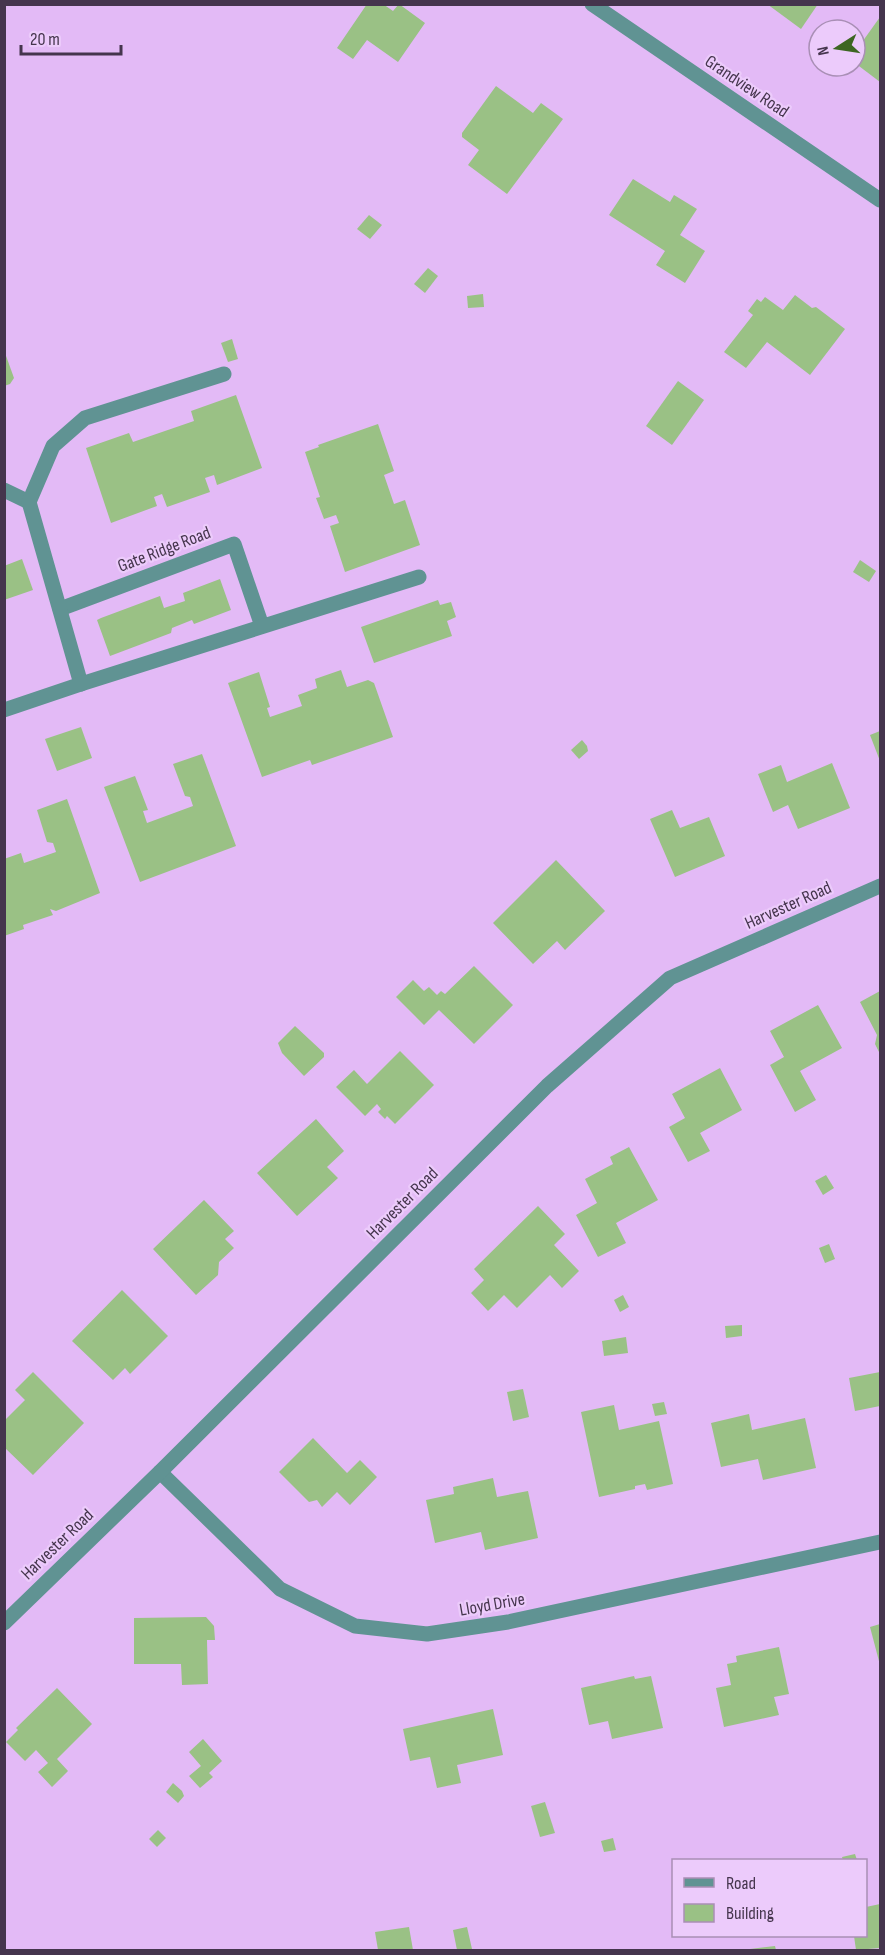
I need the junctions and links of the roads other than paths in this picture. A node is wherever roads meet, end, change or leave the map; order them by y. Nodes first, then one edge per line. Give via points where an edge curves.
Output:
1 (592, 4) edge
2 (880, 200) edge
3 (224, 374) dead end
4 (4, 490) edge
5 (30, 502) junction
6 (419, 577) dead end
7 (60, 609) junction
8 (262, 626) junction
9 (81, 684) junction
10 (4, 710) edge
11 (880, 886) edge
12 (160, 1472) junction
13 (880, 1542) edge
14 (4, 1623) edge

1 - 2 street, Grandview Road
3 - 5 street via 85,418 53,446
4 - 5 street
5 - 7 street
6 - 8 street
7 - 8 street, Gate Ridge Road via 234,544
7 - 9 street
8 - 9 street
9 - 10 street
11 - 12 street, Harvester Road via 670,978 547,1086
12 - 13 street, Lloyd Drive via 280,1589 355,1626 427,1634 508,1622
12 - 14 street, Harvester Road

